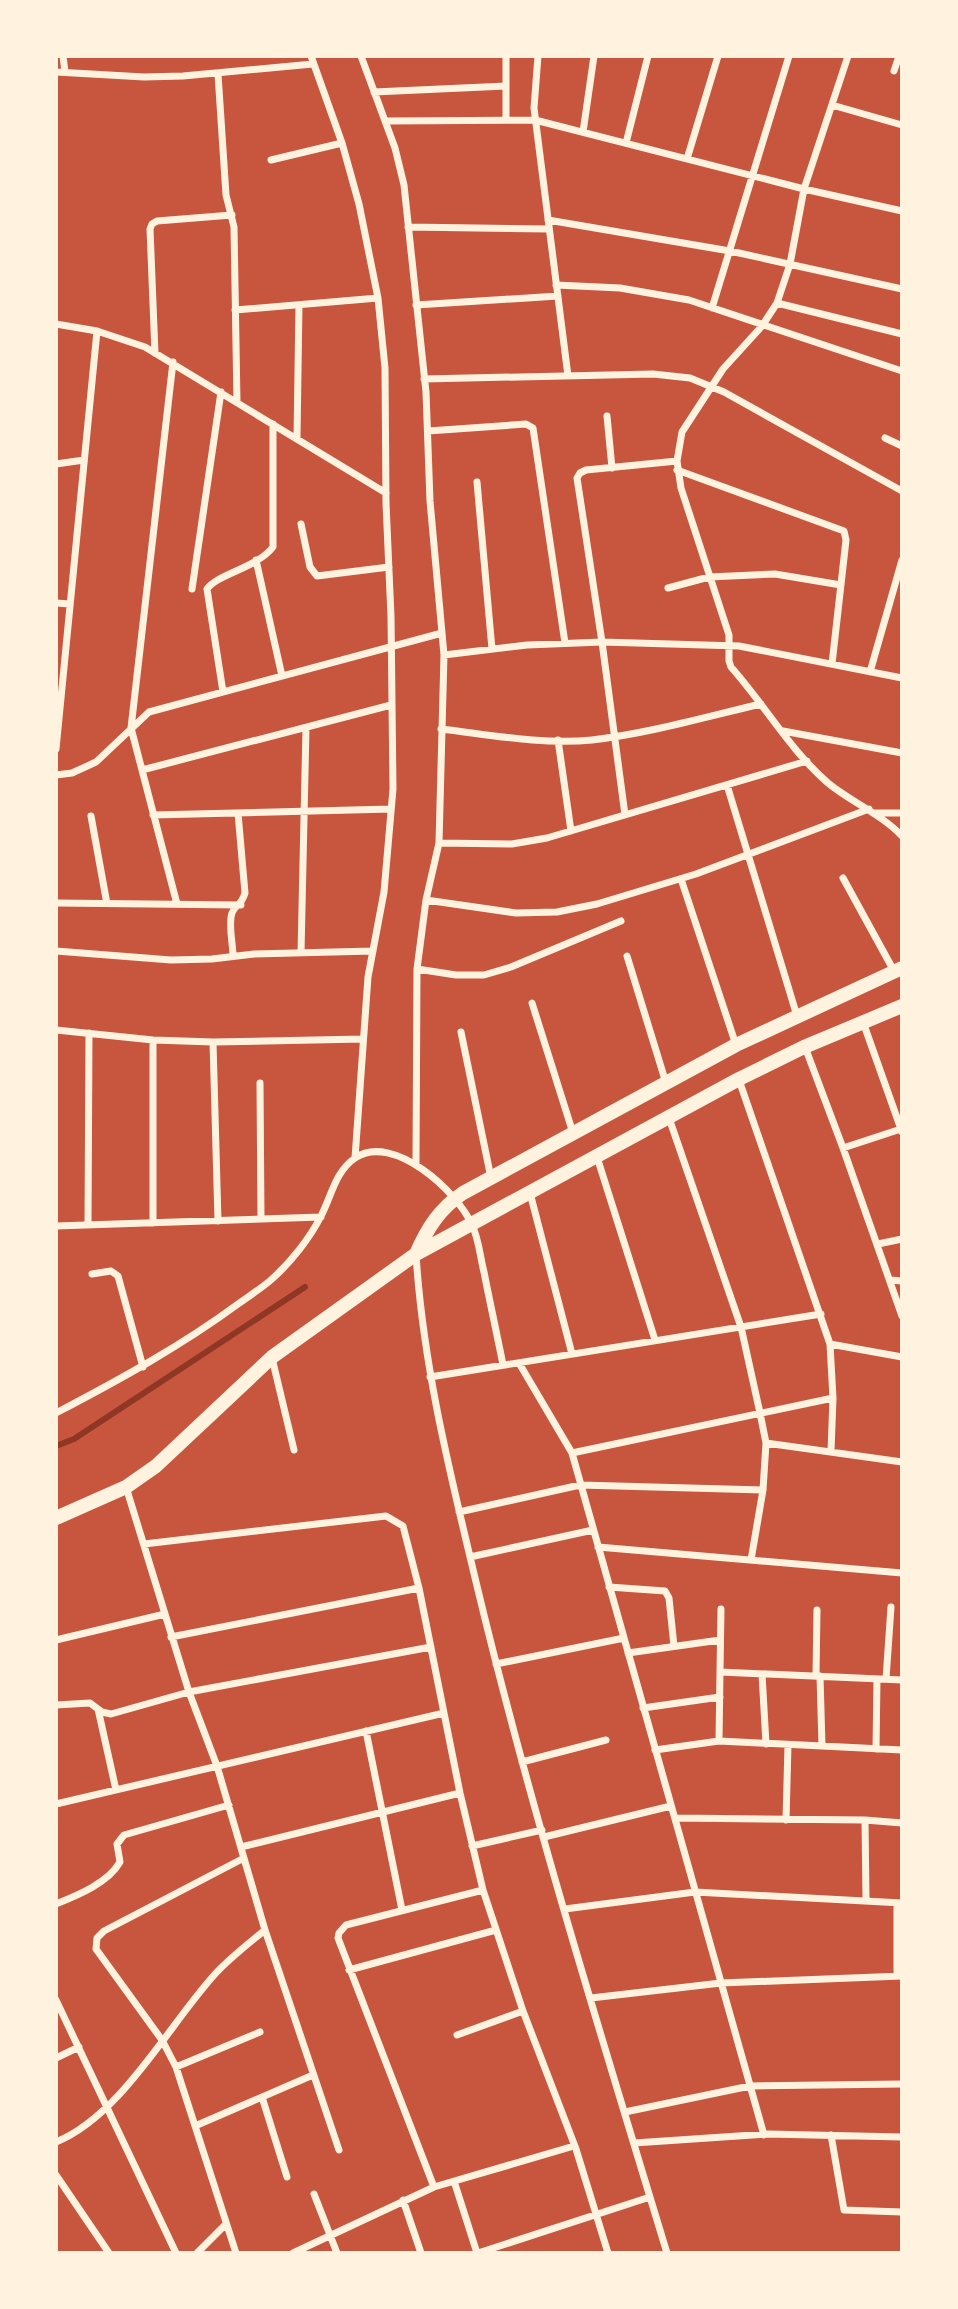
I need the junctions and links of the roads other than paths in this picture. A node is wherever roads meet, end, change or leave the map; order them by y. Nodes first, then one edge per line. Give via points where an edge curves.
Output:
1 (63, 56) edge
2 (360, 56) edge
3 (506, 56) edge
4 (538, 56) edge
5 (594, 56) edge
6 (648, 56) edge
7 (718, 56) edge
8 (789, 56) edge
9 (848, 56) edge
10 (898, 56) edge
11 (312, 60) edge
12 (894, 71) dead end
13 (56, 72) edge
14 (65, 72) junction
15 (218, 74) junction
16 (506, 86) junction
17 (374, 92) junction
18 (832, 105) junction
19 (506, 120) junction
20 (535, 120) junction
21 (385, 121) junction
22 (902, 125) edge
23 (583, 132) junction
24 (342, 143) junction
25 (626, 143) junction
26 (687, 159) junction
27 (271, 160) dead end
28 (753, 176) junction
29 (804, 188) junction
30 (902, 211) edge
31 (232, 215) junction
32 (549, 225) junction
33 (408, 227) junction
34 (730, 251) junction
35 (790, 264) junction
36 (556, 285) junction
37 (902, 289) edge
38 (558, 296) junction
39 (378, 298) junction
40 (777, 303) junction
41 (299, 305) junction
42 (416, 305) junction
43 (712, 308) junction
44 (235, 310) junction
45 (56, 324) edge
46 (762, 326) junction
47 (97, 331) junction
48 (902, 334) edge
49 (155, 353) junction
50 (173, 362) junction
51 (902, 371) edge
52 (568, 376) junction
53 (424, 379) junction
54 (710, 386) junction
55 (222, 392) junction
56 (237, 402) junction
57 (607, 416) dead end
58 (273, 424) junction
59 (428, 431) junction
60 (297, 438) junction
61 (885, 439) dead end
62 (902, 446) edge
63 (85, 460) junction
64 (677, 461) junction
65 (56, 464) edge
66 (612, 468) junction
67 (677, 470) junction
68 (477, 482) dead end
69 (902, 491) edge
70 (386, 493) junction
71 (301, 524) dead end
72 (256, 560) junction
73 (902, 560) edge
74 (390, 567) junction
75 (709, 577) junction
76 (841, 585) junction
77 (668, 587) dead end
78 (192, 589) dead end
79 (56, 603) edge
80 (70, 604) junction
81 (442, 633) junction
82 (602, 642) junction
83 (565, 643) junction
84 (730, 645) junction
85 (391, 646) junction
86 (492, 649) junction
87 (444, 655) junction
88 (832, 664) junction
89 (870, 672) junction
90 (282, 676) junction
91 (902, 678) edge
92 (59, 683) edge
93 (223, 692) junction
94 (761, 704) junction
95 (391, 705) junction
96 (306, 727) junction
97 (131, 728) junction
98 (442, 729) junction
99 (783, 731) junction
100 (614, 736) junction
101 (558, 740) junction
102 (56, 750) edge
103 (902, 753) edge
104 (807, 761) junction
105 (142, 770) junction
106 (56, 775) edge
107 (727, 785) junction
108 (391, 809) junction
109 (305, 811) junction
110 (871, 811) junction
111 (238, 813) junction
112 (902, 813) edge
113 (153, 815) junction
114 (625, 815) junction
115 (91, 816) dead end
116 (571, 831) junction
117 (902, 836) edge
118 (439, 842) junction
119 (748, 856) junction
120 (681, 878) junction
121 (843, 878) dead end
122 (426, 900) junction
123 (56, 903) edge
124 (107, 904) junction
125 (177, 904) junction
126 (241, 905) junction
127 (621, 921) dead end
128 (56, 951) edge
129 (373, 951) junction
130 (301, 953) junction
131 (233, 956) junction
132 (627, 956) dead end
133 (417, 969) junction
134 (898, 969) edge
135 (531, 1003) dead end
136 (902, 1006) edge
137 (797, 1016) junction
138 (863, 1023) junction
139 (56, 1030) edge
140 (89, 1032) junction
141 (461, 1032) dead end
142 (363, 1039) junction
143 (153, 1040) junction
144 (213, 1042) junction
145 (736, 1045) junction
146 (804, 1047) junction
147 (739, 1079) junction
148 (260, 1083) dead end
149 (666, 1083) junction
150 (668, 1118) junction
151 (901, 1130) edge
152 (573, 1134) junction
153 (843, 1148) junction
154 (597, 1157) junction
155 (355, 1158) junction
156 (416, 1164) junction
157 (491, 1178) junction
158 (530, 1194) junction
159 (454, 1199) junction
160 (321, 1217) junction
161 (261, 1219) junction
162 (218, 1220) junction
163 (153, 1223) junction
164 (88, 1225) junction
165 (472, 1225) junction
166 (56, 1226) edge
167 (902, 1239) edge
168 (878, 1244) junction
169 (416, 1254) junction
170 (92, 1274) dead end
171 (890, 1280) junction
172 (902, 1280) edge
173 (821, 1314) junction
174 (902, 1316) edge
175 (741, 1327) junction
176 (654, 1340) junction
177 (830, 1345) junction
178 (572, 1354) junction
179 (272, 1357) junction
180 (902, 1357) edge
181 (519, 1363) junction
182 (503, 1365) junction
183 (143, 1367) junction
184 (430, 1377) junction
185 (833, 1398) junction
186 (56, 1413) edge
187 (760, 1413) junction
188 (766, 1443) junction
189 (294, 1450) dead end
190 (831, 1451) junction
191 (572, 1453) junction
192 (902, 1462) edge
193 (580, 1485) junction
194 (126, 1487) junction
195 (763, 1490) junction
196 (459, 1512) junction
197 (56, 1518) edge
198 (593, 1530) junction
199 (144, 1544) junction
200 (598, 1547) junction
201 (470, 1557) junction
202 (751, 1560) junction
203 (902, 1573) edge
204 (610, 1587) junction
205 (419, 1588) junction
206 (891, 1607) dead end
207 (721, 1609) dead end
208 (817, 1610) dead end
209 (165, 1614) junction
210 (172, 1637) junction
211 (624, 1638) junction
212 (56, 1640) edge
213 (720, 1640) junction
214 (674, 1646) junction
215 (431, 1647) junction
216 (628, 1653) junction
217 (496, 1664) junction
218 (720, 1672) junction
219 (762, 1674) junction
220 (818, 1676) junction
221 (882, 1679) junction
222 (902, 1680) edge
223 (189, 1692) junction
224 (719, 1697) junction
225 (56, 1705) edge
226 (643, 1708) junction
227 (98, 1709) junction
228 (444, 1713) junction
229 (366, 1731) junction
230 (606, 1740) dead end
231 (719, 1741) junction
232 (766, 1744) junction
233 (788, 1745) junction
234 (822, 1746) junction
235 (876, 1749) junction
236 (655, 1750) junction
237 (902, 1750) edge
238 (522, 1762) junction
239 (217, 1766) junction
240 (116, 1790) junction
241 (460, 1793) junction
242 (56, 1804) edge
243 (229, 1805) junction
244 (671, 1806) junction
245 (382, 1812) junction
246 (675, 1818) junction
247 (786, 1820) junction
248 (865, 1820) junction
249 (902, 1823) edge
250 (543, 1834) junction
251 (472, 1846) junction
252 (241, 1847) junction
253 (244, 1858) junction
254 (483, 1890) junction
255 (695, 1892) junction
256 (866, 1900) junction
257 (900, 1903) edge
258 (56, 1904) edge
259 (565, 1909) junction
260 (402, 1910) junction
261 (265, 1930) junction
262 (496, 1930) junction
263 (349, 1970) junction
264 (900, 1976) edge
265 (721, 1983) junction
266 (591, 1998) junction
267 (56, 2000) edge
268 (523, 2011) junction
269 (260, 2032) dead end
270 (457, 2035) dead end
271 (162, 2040) junction
272 (79, 2048) junction
273 (56, 2058) edge
274 (176, 2067) junction
275 (313, 2075) junction
276 (902, 2084) edge
277 (750, 2086) junction
278 (262, 2097) junction
279 (107, 2108) junction
280 (625, 2112) junction
281 (195, 2126) junction
282 (764, 2135) junction
283 (831, 2135) junction
284 (902, 2137) edge
285 (56, 2141) edge
286 (634, 2143) junction
287 (575, 2146) junction
288 (339, 2150) dead end
289 (56, 2175) edge
290 (288, 2177) dead end
291 (454, 2181) junction
292 (434, 2187) junction
293 (314, 2194) dead end
294 (650, 2197) junction
295 (403, 2200) junction
296 (902, 2212) edge
297 (596, 2214) junction
298 (226, 2224) junction
299 (330, 2236) junction
300 (109, 2253) edge
301 (176, 2253) edge
302 (197, 2253) edge
303 (236, 2253) edge
304 (293, 2253) edge
305 (337, 2253) edge
306 (421, 2253) edge
307 (477, 2253) edge
308 (608, 2253) edge
309 (667, 2253) edge

1 - 14 street
2 - 17 street
3 - 16 street
4 - 20 street
5 - 23 street
6 - 25 street
7 - 26 street
8 - 28 street
9 - 18 street
10 - 12 street
11 - 15 street
11 - 24 street
13 - 14 street
14 - 15 street via 144,77
15 - 31 street via 226,195
16 - 17 street
16 - 19 street
17 - 21 street
18 - 22 street
18 - 29 street
19 - 20 street
19 - 21 street
20 - 23 street
20 - 32 street
21 - 33 street via 404,185
23 - 25 street
24 - 27 street
24 - 39 street
25 - 26 street
26 - 28 street
28 - 29 street
28 - 34 street
29 - 30 street
29 - 35 street
31 - 44 street
31 - 49 street via 152,224
32 - 33 street
32 - 34 street
32 - 36 street
33 - 42 street
34 - 35 street
34 - 43 street
35 - 37 street
35 - 40 street
36 - 38 street
36 - 43 street via 620,288
38 - 42 street
38 - 52 street
39 - 41 street
39 - 70 street via 386,387
40 - 46 street
40 - 48 street
41 - 44 street
41 - 60 street
42 - 53 street
43 - 46 street
44 - 56 street
45 - 47 street
46 - 51 street
46 - 54 street
47 - 49 street
47 - 63 street
49 - 50 street
50 - 55 street
50 - 97 street
52 - 53 street
52 - 54 street via 653,374 690,378
53 - 59 street
54 - 64 street via 682,432
54 - 69 street
55 - 56 street
55 - 78 street
56 - 58 street
57 - 66 street
58 - 60 street
58 - 72 street via 274,542 270,551
59 - 81 street
59 - 83 street via 526,424 533,428
60 - 70 street
61 - 62 street
63 - 65 street
63 - 80 street
64 - 66 street
64 - 67 street
66 - 82 street via 578,475
67 - 75 street
67 - 76 street via 841,529 846,537
68 - 86 street
70 - 74 street
71 - 74 street via 310,568 317,576
72 - 90 street
72 - 93 street via 207,589
73 - 89 street
74 - 85 street
75 - 76 street via 775,574
75 - 77 street
75 - 84 street
76 - 88 street
79 - 80 street
80 - 92 street
81 - 85 street
81 - 87 street
82 - 83 street
82 - 84 street
82 - 100 street
83 - 86 street
84 - 88 street
84 - 94 street via 731,667
85 - 90 street
85 - 95 street
86 - 87 street
87 - 98 street
88 - 89 street
89 - 91 street
90 - 93 street
92 - 102 street
93 - 97 street via 149,712
94 - 99 street
94 - 100 street
95 - 96 street
95 - 108 street
96 - 105 street
96 - 109 street
97 - 105 street
97 - 106 street via 96,762
98 - 101 street
98 - 118 street
99 - 103 street
99 - 104 street
100 - 101 street
100 - 114 street
101 - 116 street
104 - 107 street
104 - 110 street via 829,784
105 - 113 street
107 - 114 street
107 - 119 street
108 - 109 street
108 - 129 street
109 - 111 street
109 - 130 street
110 - 112 street
110 - 117 street
110 - 119 street
111 - 113 street
111 - 126 street via 245,893
113 - 125 street
114 - 116 street
115 - 124 street
116 - 118 street via 512,844
118 - 122 street
119 - 120 street
119 - 137 street
120 - 122 street via 557,912 516,913
120 - 145 street
121 - 134 street
122 - 133 street
123 - 124 street
124 - 125 street
125 - 126 street
126 - 131 street via 231,916
127 - 133 street via 484,975
128 - 131 street via 171,960
129 - 130 street
129 - 142 street
130 - 131 street
132 - 149 street
133 - 156 street
134 - 137 main road
135 - 152 street
136 - 138 main road
137 - 145 main road
138 - 146 main road
138 - 151 street
139 - 140 street
140 - 143 street
140 - 164 street
141 - 157 street
142 - 144 street
142 - 155 street
143 - 144 street
143 - 163 street
144 - 162 street
145 - 149 main road
146 - 147 main road
146 - 153 street
147 - 150 main road
147 - 173 street
148 - 161 street
149 - 152 main road
150 - 154 main road
150 - 175 street
151 - 153 street
152 - 157 main road
153 - 168 street
154 - 158 main road
154 - 176 street
155 - 156 street via 380,1150
155 - 160 street via 339,1173
156 - 159 street
157 - 159 main road
158 - 165 main road
158 - 178 street
159 - 165 street
159 - 169 main road via 429,1226
160 - 161 street
160 - 183 street via 273,1278
161 - 162 street
162 - 163 street
163 - 164 street
164 - 166 street
165 - 169 main road
165 - 182 street
167 - 168 street
168 - 171 street
169 - 179 main road
169 - 184 street
170 - 183 street via 111,1271 118,1276
171 - 172 street
171 - 174 street
173 - 175 street
173 - 177 street
175 - 176 street
175 - 187 street
176 - 178 street
177 - 180 street
177 - 185 street
178 - 181 street
179 - 189 street
179 - 194 main road via 179,1447
181 - 182 street
181 - 191 street
182 - 184 street
183 - 186 street
184 - 196 street
185 - 187 street
185 - 190 street
187 - 188 street
187 - 191 street
188 - 190 street
188 - 195 street
190 - 192 street
191 - 193 street
193 - 195 street
193 - 196 street
193 - 198 street
194 - 197 main road
194 - 199 street
195 - 202 street
196 - 201 street
198 - 200 street
198 - 201 street
199 - 205 street via 386,1516 406,1532
199 - 209 street
200 - 202 street
200 - 204 street
201 - 217 street
202 - 203 street
204 - 211 street
204 - 214 street via 667,1592
205 - 210 street
205 - 215 street
206 - 221 street
207 - 213 street
208 - 220 street
209 - 210 street
209 - 212 street
210 - 223 street
211 - 216 street
211 - 217 street
213 - 214 street
213 - 218 street
214 - 216 street
215 - 223 street
215 - 228 street
216 - 226 street
217 - 238 street
218 - 219 street
218 - 224 street
219 - 220 street
219 - 232 street
220 - 221 street
220 - 234 street
221 - 222 street
221 - 235 street
223 - 227 street via 111,1714
223 - 239 street
224 - 226 street
224 - 231 street
225 - 227 street via 90,1703
226 - 236 street
227 - 240 street
228 - 229 street
228 - 241 street
229 - 239 street
229 - 245 street
230 - 238 street
231 - 232 street
231 - 236 street
232 - 233 street
233 - 234 street
233 - 247 street
234 - 235 street
235 - 237 street
236 - 244 street
238 - 250 street
239 - 240 street
239 - 243 street
240 - 242 street
241 - 245 street
241 - 251 street
243 - 252 street
243 - 258 street via 124,1835 117,1844 120,1862 112,1873
244 - 246 street
244 - 250 street
245 - 252 street
245 - 260 street
246 - 247 street
246 - 255 street
247 - 248 street
248 - 249 street
248 - 256 street
250 - 251 street
250 - 259 street
251 - 254 street
252 - 253 street
253 - 261 street
253 - 271 street via 97,1938 96,1949
254 - 260 street
254 - 262 street
255 - 256 street
255 - 259 street
255 - 265 street
256 - 257 street
257 - 264 street
259 - 266 street
260 - 263 street via 342,1928 339,1944
261 - 271 street via 216,1973
261 - 275 street
262 - 263 street
262 - 268 street
263 - 292 street
264 - 265 street
265 - 266 street
265 - 277 street
266 - 280 street
267 - 272 street
268 - 270 street
268 - 287 street
269 - 274 street
271 - 274 street
271 - 279 street
272 - 273 street
272 - 279 street
274 - 281 street
275 - 278 street
275 - 288 street
276 - 277 street
277 - 280 street
277 - 282 street
278 - 281 street
278 - 290 street
279 - 285 street
279 - 301 street
280 - 286 street
281 - 298 street
282 - 283 street
282 - 286 street
283 - 284 street
283 - 296 street via 844,2210
286 - 294 street
287 - 291 street
287 - 297 street
289 - 300 street
291 - 292 street
291 - 307 street
292 - 295 street
293 - 299 street
294 - 297 street
294 - 309 street
295 - 299 street
295 - 306 street
297 - 307 street
297 - 308 street
298 - 302 street
298 - 303 street
299 - 304 street
299 - 305 street

